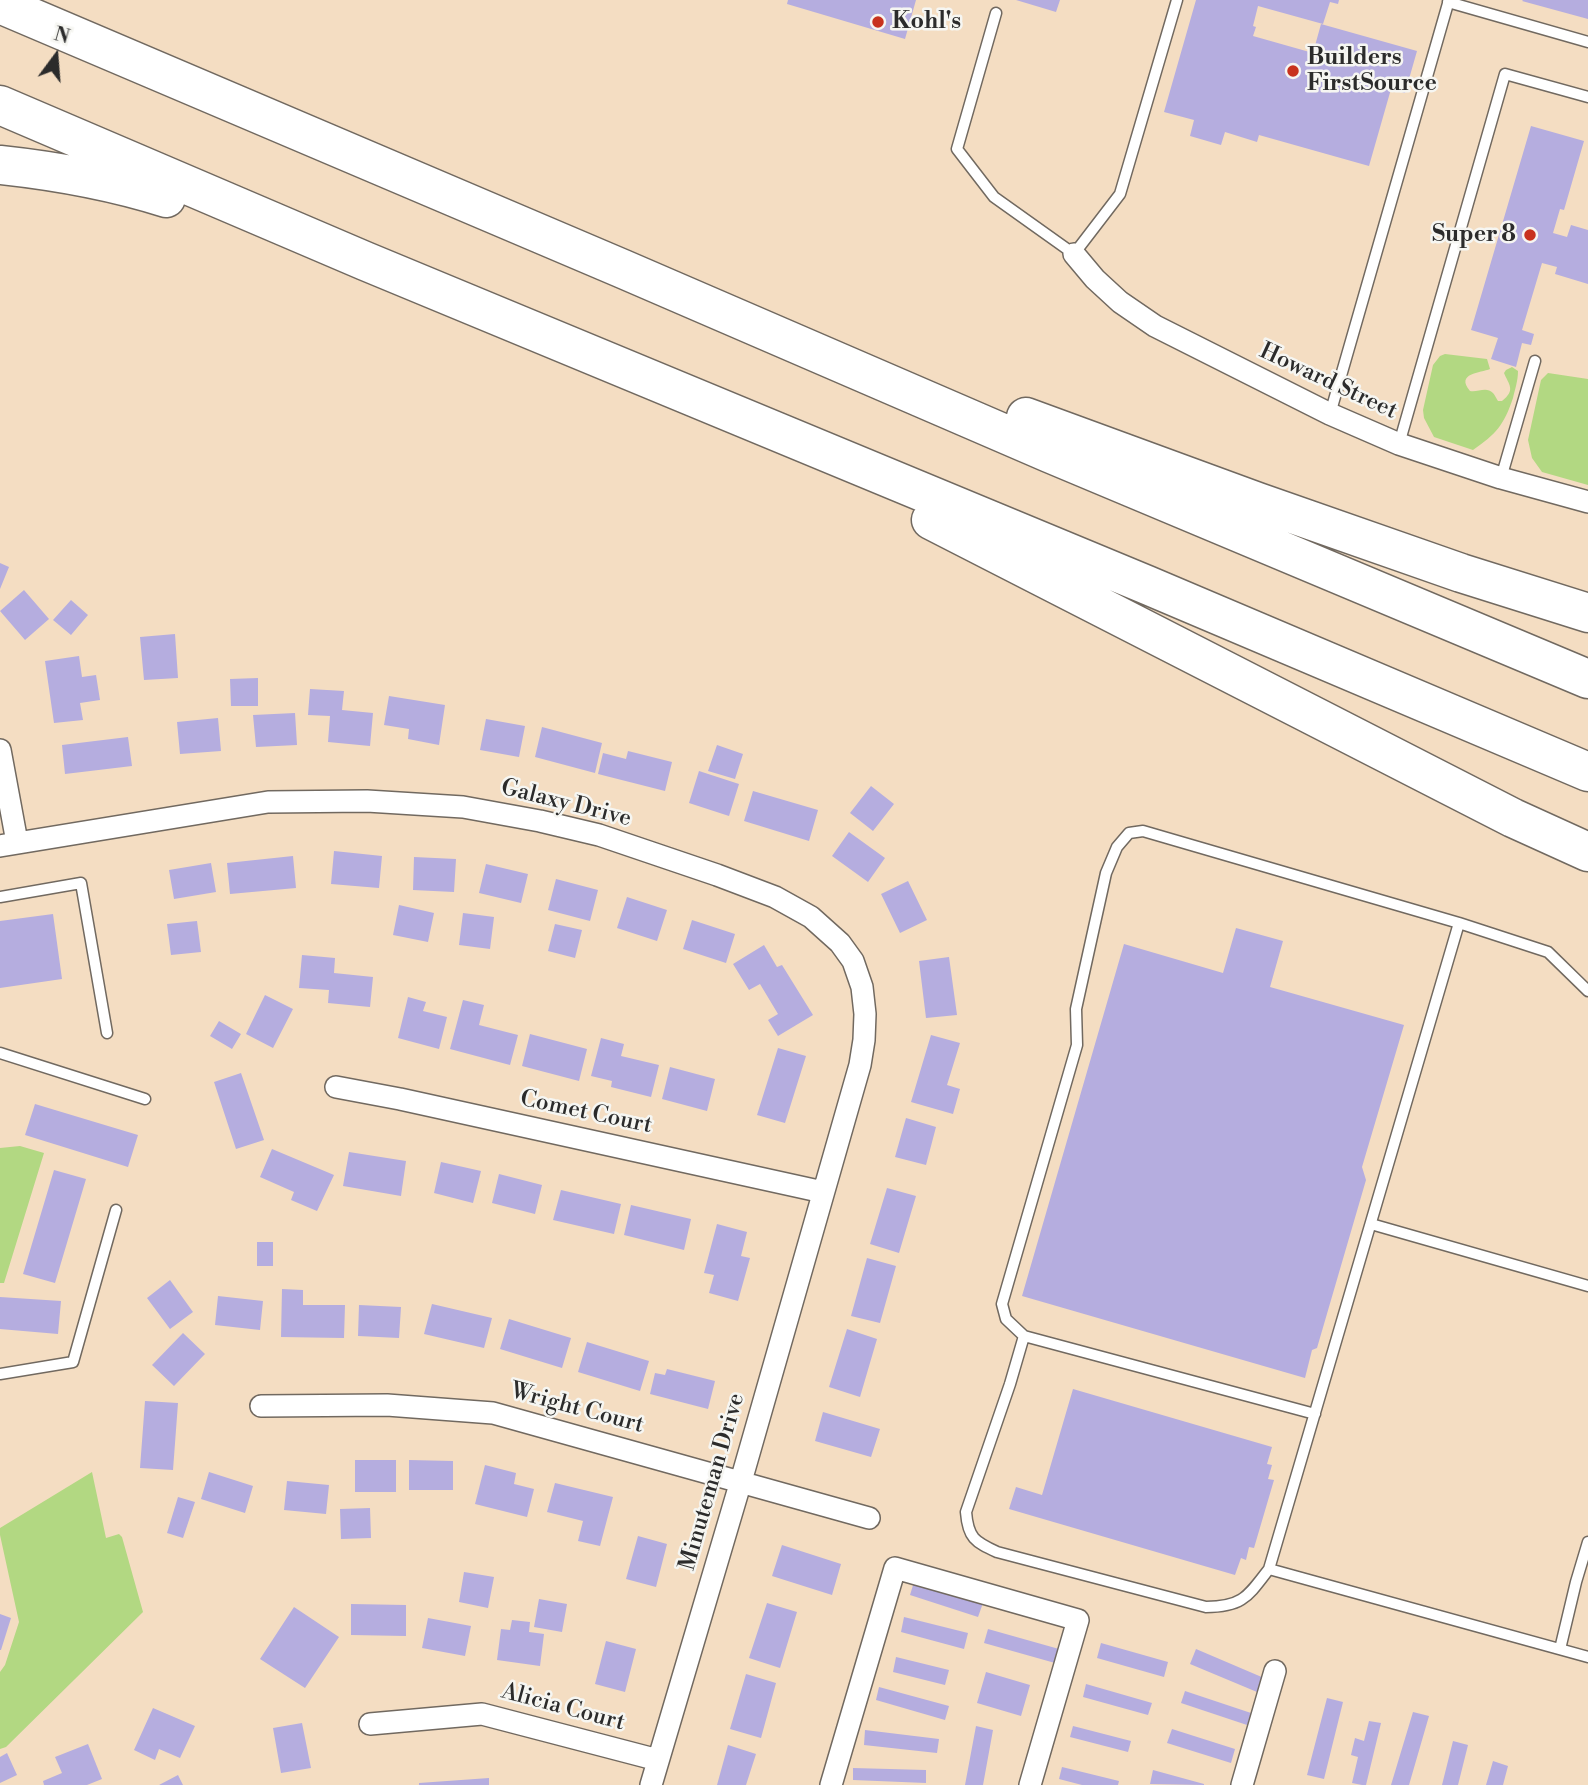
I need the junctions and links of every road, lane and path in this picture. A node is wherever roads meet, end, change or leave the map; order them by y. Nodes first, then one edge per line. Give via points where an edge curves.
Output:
1 (1177, 0) edge
2 (1449, 1) edge
3 (0, 4) edge
4 (996, 13) dead end
5 (1588, 42) edge
6 (1588, 97) edge
7 (0, 105) edge
8 (0, 165) edge
9 (1074, 254) junction
10 (365, 261) junction
11 (623, 269) junction
12 (1535, 361) dead end
13 (1330, 414) junction
14 (745, 418) junction
15 (1399, 444) junction
16 (1502, 478) junction
17 (1588, 502) edge
18 (1588, 613) edge
19 (1588, 679) edge
20 (0, 750) edge
21 (1588, 772) edge
22 (8, 844) edge
23 (1588, 852) edge
24 (0, 897) edge
25 (1459, 923) junction
26 (1588, 991) edge
27 (107, 1033) dead end
28 (0, 1053) edge
29 (336, 1087) dead end
30 (145, 1099) dead end
31 (823, 1192) junction
32 (116, 1210) dead end
33 (1371, 1224) junction
34 (1588, 1286) edge
35 (1024, 1336) junction
36 (0, 1374) edge
37 (261, 1406) dead end
38 (1315, 1415) junction
39 (741, 1481) junction
40 (869, 1517) dead end
41 (1588, 1542) edge
42 (1269, 1569) junction
43 (1576, 1582) junction
44 (1588, 1585) edge
45 (1560, 1649) junction
46 (1588, 1657) edge
47 (1275, 1671) dead end
48 (370, 1724) dead end
49 (658, 1760) junction
50 (1249, 1783) edge
51 (650, 1785) edge
52 (831, 1785) edge
53 (1030, 1785) edge

1 - 9 lane via 1119,194
2 - 5 lane
2 - 13 lane
3 - 11 highway
4 - 9 lane via 957,149 994,197
6 - 15 lane via 1506,74
7 - 10 highway
8 - 10 highway via 118,184
9 - 13 street, Howard Street via 1112,295 1155,326
10 - 14 highway
11 - 18 highway via 1270,506
11 - 19 highway
12 - 16 lane
13 - 15 street, Howard Street
14 - 21 highway
14 - 23 highway via 957,534
15 - 16 street, Howard Street
16 - 17 street, Howard Street
20 - 22 street
22 - 31 street, Galaxy Drive via 268,802 449,806 599,835 775,897 811,917 840,943 853,961 862,987 865,1014 860,1065
24 - 27 lane via 81,883
25 - 26 lane via 1548,952
25 - 33 lane
25 - 35 lane via 1143,831 1129,834 1117,847 1106,873 1076,1009 1077,1045 1002,1304 1006,1319
28 - 30 lane
29 - 31 street, Comet Court
31 - 39 street, Minuteman Drive
32 - 36 lane via 73,1362
33 - 34 lane
33 - 38 lane
35 - 38 lane
35 - 42 lane via 966,1512 967,1528 977,1542 997,1552 1206,1606 1226,1607 1248,1596
37 - 39 street, Wright Court via 387,1405 493,1413
38 - 42 lane
39 - 40 street, Wright Court
39 - 49 street, Minuteman Drive
41 - 43 lane
42 - 45 lane
43 - 44 lane
43 - 45 lane
45 - 46 lane
47 - 50 street
48 - 49 street, Alicia Court via 482,1714
49 - 51 street, Minuteman Drive
52 - 53 street via 895,1568 1078,1620

